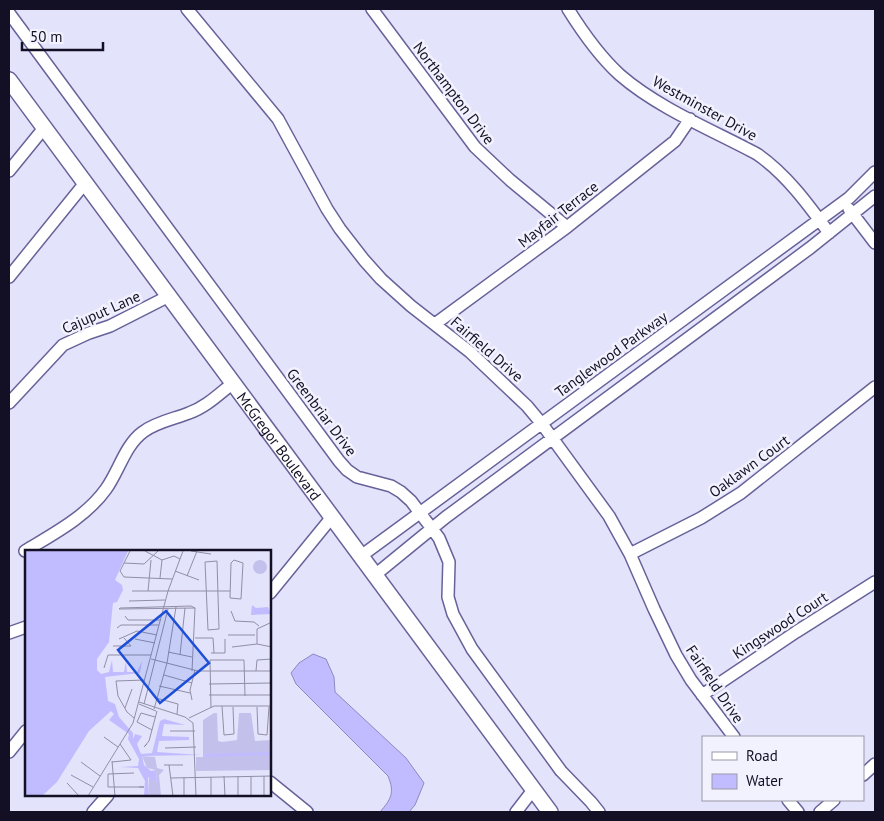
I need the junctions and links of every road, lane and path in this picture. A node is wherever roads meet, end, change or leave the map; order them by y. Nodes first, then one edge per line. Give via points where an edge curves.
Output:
1 (187, 9) edge
2 (372, 9) edge
3 (568, 9) edge
4 (9, 13) edge
5 (9, 80) edge
6 (690, 119) junction
7 (44, 128) junction
8 (9, 171) edge
9 (875, 172) edge
10 (84, 183) junction
11 (875, 196) edge
12 (843, 202) junction
13 (854, 214) junction
14 (819, 220) junction
15 (567, 227) junction
16 (829, 234) junction
17 (875, 243) edge
18 (9, 277) edge
19 (168, 296) junction
20 (435, 324) junction
21 (233, 383) junction
22 (875, 387) edge
23 (9, 403) edge
24 (542, 424) junction
25 (553, 439) junction
26 (420, 514) junction
27 (332, 517) junction
28 (431, 529) junction
29 (27, 550) edge
30 (630, 554) junction
31 (361, 556) junction
32 (375, 575) junction
33 (875, 582) edge
34 (271, 592) edge
35 (25, 627) edge
36 (9, 633) edge
37 (702, 695) junction
38 (25, 732) edge
39 (733, 736) edge
40 (9, 752) edge
41 (875, 764) edge
42 (864, 774) edge
43 (271, 783) edge
44 (534, 790) junction
45 (107, 796) edge
46 (789, 801) edge
47 (833, 801) edge
48 (94, 812) edge
49 (307, 812) edge
50 (516, 812) edge
51 (550, 812) edge
52 (599, 812) edge
53 (798, 812) edge
54 (820, 812) edge

1 - 20 street, Fairfield Drive via 278,119 327,209 364,260 381,279
2 - 15 street, Northampton Drive via 475,147
3 - 6 street, Westminster Drive via 600,55 618,73 649,96
4 - 26 street, Greenbriar Drive via 339,461 357,477 401,492
5 - 7 main road, McGregor Boulevard
6 - 14 street, Westminster Drive via 768,161
6 - 15 street, Mayfair Terrace via 675,140
7 - 8 street
7 - 10 main road, McGregor Boulevard
9 - 12 street, Tanglewood Parkway
10 - 18 street
10 - 19 main road, McGregor Boulevard
11 - 13 street
12 - 13 street
12 - 14 street, Tanglewood Parkway
13 - 16 street
13 - 17 street
14 - 16 street, Westminster Drive
14 - 24 street, Tanglewood Parkway
15 - 20 street, Mayfair Terrace
16 - 25 street
19 - 21 main road, McGregor Boulevard
19 - 23 street, Cajuput Lane via 110,326 63,345
20 - 24 street, Fairfield Drive via 470,352
21 - 27 main road, McGregor Boulevard
21 - 29 street via 191,412 142,432 126,452 101,495 75,519
22 - 30 street, Oaklawn Court via 741,493 701,518
24 - 25 street, Fairfield Drive
24 - 26 street, Tanglewood Parkway
25 - 28 street
25 - 30 street, Fairfield Drive via 609,516
26 - 28 street, Greenbriar Drive
26 - 31 street, Tanglewood Parkway
27 - 31 main road, McGregor Boulevard
27 - 34 street
28 - 32 street
28 - 52 street, Greenbriar Drive via 439,538 449,562 448,597 453,614 472,649 550,757
30 - 37 street, Fairfield Drive via 676,655
31 - 32 main road, McGregor Boulevard
32 - 44 main road, McGregor Boulevard
33 - 37 street, Kingswood Court
35 - 36 street
37 - 39 street, Fairfield Drive
38 - 40 street
41 - 42 street
43 - 49 street
44 - 50 street
44 - 51 main road, McGregor Boulevard
45 - 48 street
46 - 53 street
47 - 54 street

